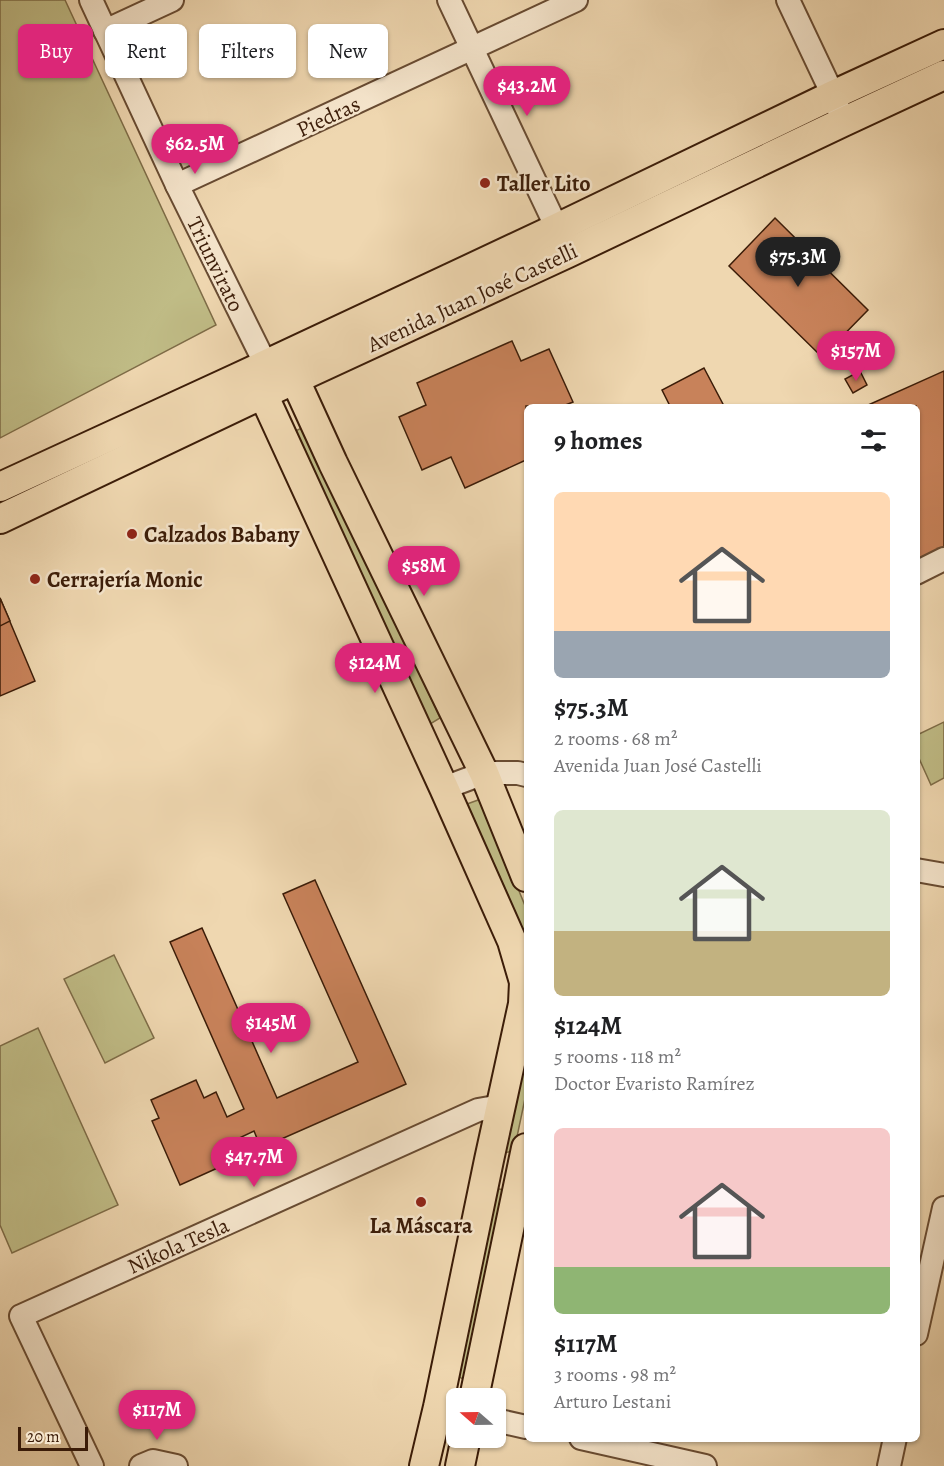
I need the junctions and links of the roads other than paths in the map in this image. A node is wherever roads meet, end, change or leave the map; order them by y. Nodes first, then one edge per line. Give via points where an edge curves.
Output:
1 (91, 0) edge
2 (172, 0) edge
3 (448, 0) edge
4 (576, 0) edge
5 (788, 0) edge
6 (120, 24) edge
7 (105, 31) edge
8 (472, 48) junction
9 (941, 66) edge
10 (127, 78) edge
11 (838, 109) junction
12 (177, 185) junction
13 (563, 241) junction
14 (266, 365) junction
15 (295, 380) junction
16 (263, 394) junction
17 (0, 488) edge
18 (0, 519) edge
19 (944, 559) edge
20 (920, 571) edge
21 (484, 772) junction
22 (524, 774) edge
23 (444, 788) junction
24 (920, 871) edge
25 (524, 872) edge
26 (944, 875) edge
27 (524, 979) edge
28 (524, 993) edge
29 (501, 1106) junction
30 (524, 1157) edge
31 (489, 1160) junction
32 (944, 1208) edge
33 (920, 1315) edge
34 (451, 1388) edge
35 (476, 1388) edge
36 (446, 1411) edge
37 (506, 1422) edge
38 (524, 1426) edge
39 (615, 1442) edge
40 (894, 1442) edge
41 (649, 1446) edge
42 (464, 1448) edge
43 (92, 1466) edge
44 (141, 1466) edge
45 (176, 1466) edge
46 (424, 1466) edge
47 (460, 1466) edge
48 (705, 1466) edge
49 (890, 1466) edge

1 - 7 street, Triunvirato
2 - 6 street
3 - 8 street
4 - 8 street, Piedras
5 - 11 street
8 - 12 street, Piedras
8 - 13 street
9 - 11 main road, Avenida Juan José Castelli
10 - 12 street, Triunvirato
11 - 13 main road, Avenida Juan José Castelli
12 - 14 street, Triunvirato
13 - 14 main road, Avenida Juan José Castelli
13 - 15 main road, Avenida Juan José Castelli
14 - 15 main road
14 - 16 street
14 - 17 main road, Avenida Juan José Castelli
15 - 16 main road, Avenida Juan José Castelli
15 - 21 main road
16 - 18 main road, Avenida Juan José Castelli
16 - 23 main road
19 - 20 street
21 - 22 street
21 - 23 street
21 - 25 main road
23 - 27 main road via 512,941
24 - 26 street
28 - 29 main road
29 - 31 main road
29 - 43 street, Nikola Tesla via 478,1110 21,1316
30 - 31 street
30 - 35 main road
31 - 34 main road
32 - 33 street
36 - 46 main road
37 - 38 street
39 - 41 street
40 - 49 street
41 - 48 street
42 - 47 main road
44 - 45 street via 153,1461

